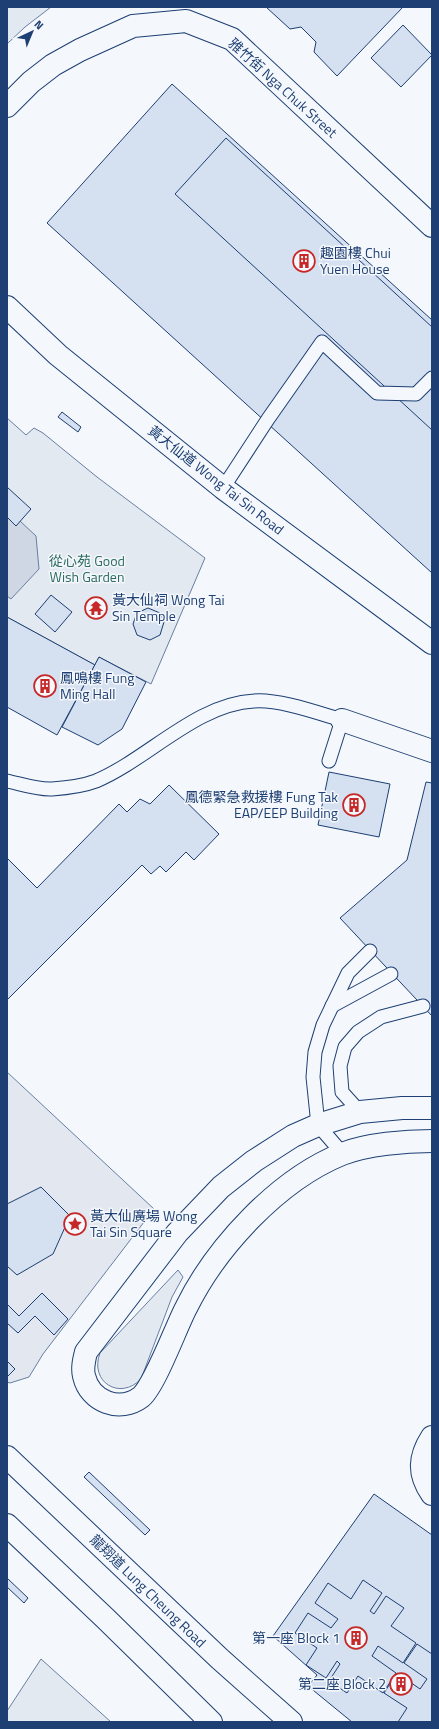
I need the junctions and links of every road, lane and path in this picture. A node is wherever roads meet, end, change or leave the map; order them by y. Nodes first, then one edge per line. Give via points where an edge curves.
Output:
1 (7, 106) edge
2 (432, 226) edge
3 (7, 307) edge
4 (432, 378) edge
5 (223, 488) junction
6 (432, 643) edge
7 (342, 720) junction
8 (432, 751) edge
9 (329, 761) dead end
10 (7, 781) edge
11 (370, 951) dead end
12 (391, 974) dead end
13 (332, 1006) junction
14 (423, 1006) dead end
15 (432, 1108) edge
16 (360, 1112) junction
17 (318, 1125) junction
18 (432, 1141) edge
19 (343, 1154) junction
20 (432, 1437) edge
21 (7, 1457) edge
22 (432, 1494) edge
23 (7, 1525) edge
24 (211, 1722) edge
25 (291, 1722) edge

1 - 2 main road, 雅竹街 Nga Chuk Street via 53,65 80,50 133,26 186,21 232,39
3 - 5 main road, 黃大仙道 Wong Tai Sin Road via 58,356
4 - 5 lane via 416,394 377,394 322,342
5 - 6 main road, 黃大仙道 Wong Tai Sin Road
7 - 8 main road
7 - 9 lane
7 - 10 lane via 255,700 208,713 136,759 95,781 50,789
11 - 13 lane via 348,973
12 - 13 lane
13 - 17 lane via 322,1025 315,1052 313,1077
14 - 16 lane via 382,1017 358,1032 345,1047 340,1066 342,1092
15 - 16 main road
16 - 17 main road
17 - 19 lane
17 - 19 main road via 293,1136 254,1161 221,1188 177,1233 86,1352 83,1374 91,1392 100,1399 117,1405 135,1401 142,1396 148,1390 186,1307 218,1254 250,1219 287,1186
18 - 19 main road via 379,1145
20 - 22 main road via 422,1456 422,1469
21 - 25 main road, 龍翔道 Lung Cheung Road via 220,1659
23 - 24 main road

